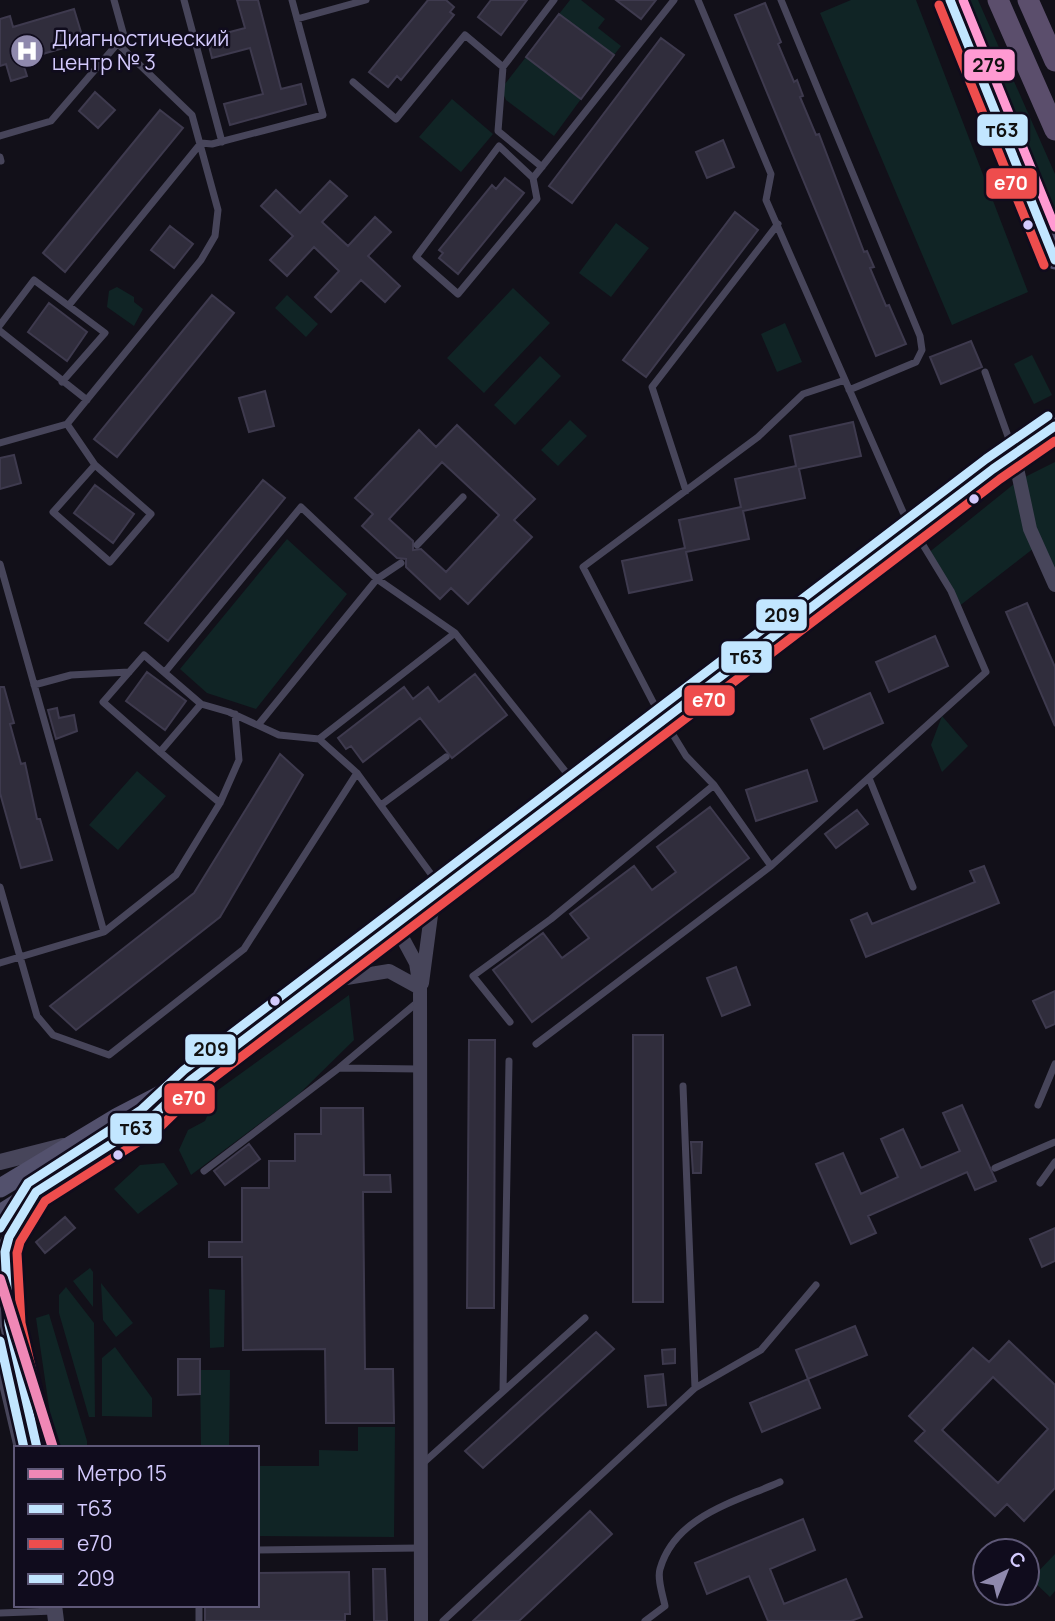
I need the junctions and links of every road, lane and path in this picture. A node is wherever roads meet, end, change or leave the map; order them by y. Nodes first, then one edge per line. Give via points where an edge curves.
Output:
1 (114, 0) edge
2 (184, 0) edge
3 (292, 0) edge
4 (366, 0) edge
5 (554, 0) edge
6 (674, 0) edge
7 (698, 0) edge
8 (781, 0) edge
9 (950, 0) edge
10 (998, 0) edge
11 (1028, 0) edge
12 (297, 19) junction
13 (118, 44) junction
14 (1055, 61) edge
15 (502, 68) junction
16 (353, 82) dead end
17 (1055, 130) edge
18 (0, 136) edge
19 (222, 142) junction
20 (201, 143) junction
21 (542, 167) junction
22 (533, 178) junction
23 (778, 224) junction
24 (1055, 260) edge
25 (69, 305) junction
26 (0, 325) edge
27 (0, 331) edge
28 (985, 372) dead end
29 (845, 380) junction
30 (62, 382) junction
31 (849, 390) junction
32 (87, 400) junction
33 (66, 424) junction
34 (1055, 426) edge
35 (0, 443) edge
36 (1014, 454) junction
37 (95, 465) junction
38 (686, 491) junction
39 (463, 497) dead end
40 (915, 528) junction
41 (417, 545) dead end
42 (401, 563) dead end
43 (0, 564) edge
44 (377, 579) junction
45 (1055, 586) edge
46 (456, 633) junction
47 (129, 673) junction
48 (165, 673) junction
49 (34, 685) junction
50 (201, 704) junction
51 (235, 714) junction
52 (664, 719) junction
53 (258, 725) junction
54 (319, 739) junction
55 (160, 751) junction
56 (446, 757) dead end
57 (357, 773) junction
58 (869, 778) junction
59 (714, 785) junction
60 (577, 786) junction
61 (220, 803) junction
62 (381, 805) junction
63 (771, 866) junction
64 (0, 887) edge
65 (913, 887) dead end
66 (438, 894) junction
67 (396, 926) junction
68 (104, 932) junction
69 (20, 957) junction
70 (0, 962) edge
71 (322, 982) junction
72 (420, 994) junction
73 (510, 1022) dead end
74 (536, 1044) dead end
75 (509, 1061) dead end
76 (1055, 1064) edge
77 (339, 1068) junction
78 (419, 1069) junction
79 (191, 1080) junction
80 (683, 1086) dead end
81 (1038, 1105) dead end
82 (1055, 1142) edge
83 (72, 1144) junction
84 (0, 1162) edge
85 (1055, 1162) edge
86 (995, 1168) dead end
87 (204, 1171) dead end
88 (1040, 1183) dead end
89 (0, 1188) edge
90 (36, 1192) junction
91 (0, 1214) edge
92 (816, 1285) dead end
93 (0, 1292) edge
94 (585, 1318) dead end
95 (9, 1325) junction
96 (0, 1354) edge
97 (695, 1388) junction
98 (503, 1391) junction
99 (22, 1446) edge
100 (37, 1446) edge
101 (419, 1467) junction
102 (780, 1482) dead end
103 (259, 1549) edge
104 (420, 1549) junction
105 (0, 1613) edge
106 (55, 1613) edge
107 (421, 1621) edge
108 (443, 1621) edge
109 (645, 1621) edge

1 - 13 lane via 124,36
2 - 19 lane
3 - 12 lane
4 - 12 lane
5 - 15 lane
6 - 21 lane
7 - 23 lane via 771,174 766,200
8 - 31 lane via 920,336 922,350 916,362
9 - 24 main road
10 - 17 main road
11 - 14 main road
12 - 19 lane via 323,115
13 - 18 lane via 51,121
13 - 20 lane via 192,115
15 - 16 lane via 465,35 396,120
15 - 21 lane via 498,131
19 - 20 lane
20 - 25 lane
20 - 32 lane via 218,210 215,236 201,260
21 - 22 lane
22 - 22 lane via 537,199 458,294 416,257 499,146
23 - 29 lane
23 - 38 lane via 652,387
25 - 26 lane via 34,280
25 - 30 lane via 105,333
27 - 30 lane
28 - 36 lane
29 - 31 lane
29 - 38 lane via 803,394 758,437
30 - 32 lane
31 - 40 lane via 903,512
32 - 33 lane
33 - 35 lane
33 - 37 lane
34 - 36 main road
36 - 40 main road
36 - 45 street via 1030,529
37 - 37 lane via 151,514 110,562 53,512
38 - 52 lane via 583,567
39 - 41 lane
40 - 52 main road
40 - 58 lane via 951,592 986,672
42 - 44 lane
43 - 49 lane
44 - 46 lane
44 - 48 lane via 301,507
44 - 53 lane
46 - 54 lane
46 - 60 lane
47 - 48 lane via 144,655
47 - 49 lane via 71,675
47 - 55 lane via 103,702
48 - 50 lane
49 - 68 lane
50 - 51 lane
50 - 55 lane
51 - 53 lane
51 - 61 lane via 239,760
52 - 59 lane via 685,756
52 - 60 main road
53 - 54 lane via 279,735
54 - 57 lane
55 - 61 lane
56 - 62 lane
57 - 62 lane
57 - 69 lane via 244,949 109,1055 53,1035 37,1016
58 - 63 lane
58 - 65 lane
59 - 63 lane
59 - 73 lane via 551,919 473,976
60 - 66 main road
61 - 68 lane via 176,875
62 - 66 lane via 431,874
63 - 74 lane
64 - 69 lane
66 - 67 main road
66 - 72 street
67 - 71 main road
67 - 72 street via 416,963
68 - 69 lane
69 - 70 lane
71 - 72 street via 389,971
71 - 79 main road
72 - 77 lane
72 - 78 street
75 - 98 lane
76 - 81 lane
77 - 78 lane
77 - 87 lane
78 - 101 street
79 - 83 main road
79 - 90 main road via 149,1120
80 - 97 lane
82 - 86 lane
83 - 84 street
83 - 89 main road
85 - 88 lane
90 - 91 main road
90 - 95 street via 6,1246
92 - 97 lane via 761,1350
93 - 95 street
94 - 98 lane
95 - 100 street
96 - 99 street
97 - 108 lane
98 - 101 lane
101 - 104 street
102 - 109 lane via 694,1521 676,1538 659,1571 665,1606
103 - 104 lane
104 - 107 street
105 - 106 lane

